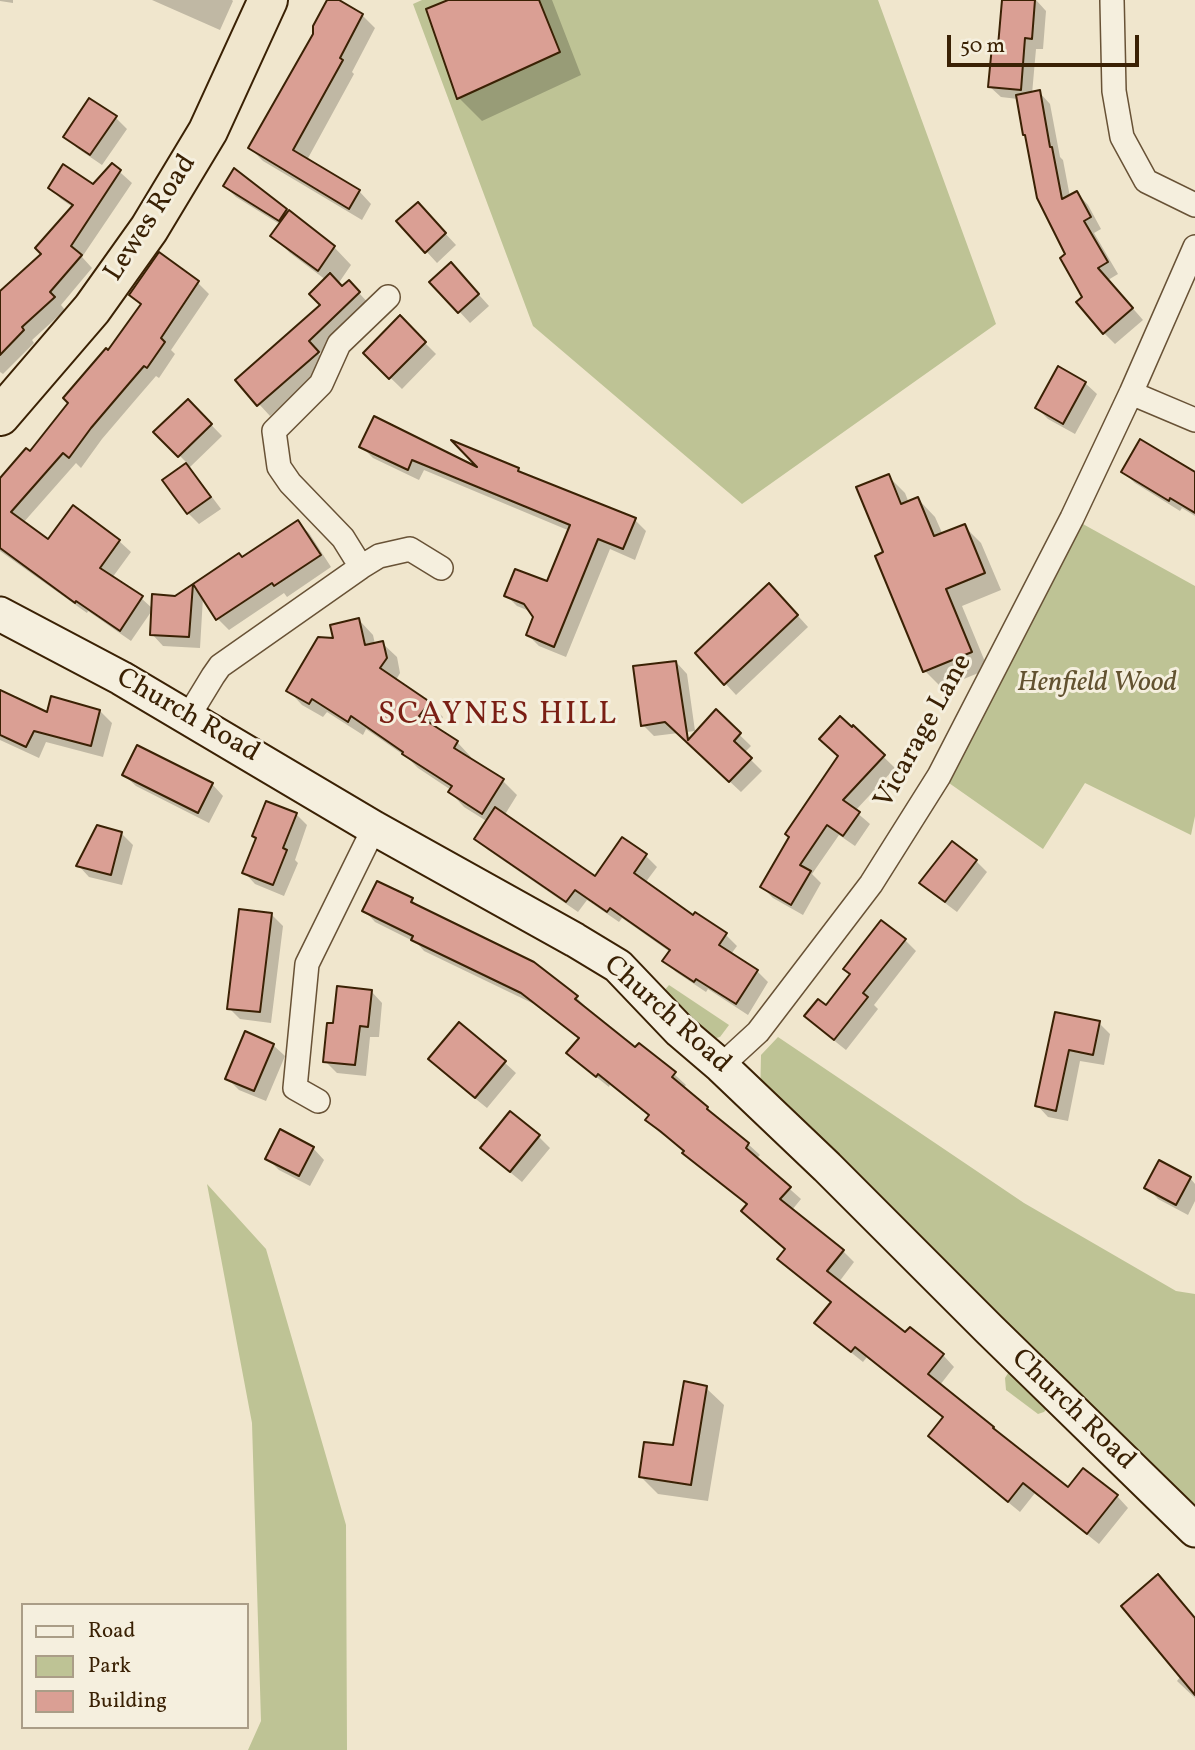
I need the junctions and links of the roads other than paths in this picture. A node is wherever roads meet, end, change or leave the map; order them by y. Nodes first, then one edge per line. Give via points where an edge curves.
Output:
1 (268, 0) edge
2 (1112, 1) edge
3 (1195, 205) edge
4 (1195, 247) edge
5 (388, 297) dead end
6 (1131, 393) junction
7 (0, 416) edge
8 (1195, 420) edge
9 (361, 567) junction
10 (441, 568) dead end
11 (0, 614) edge
12 (188, 717) junction
13 (374, 828) junction
14 (721, 1066) junction
15 (317, 1101) dead end
16 (1195, 1530) edge

1 - 7 highway, Lewes Road via 208,131 149,229 92,309
2 - 3 street via 1114,91 1122,137 1146,180
4 - 6 street, Vicarage Lane
5 - 9 street via 339,344 321,384 274,431 279,467 343,538
6 - 8 street
6 - 14 street, Vicarage Lane via 939,776 871,884 758,1032
9 - 10 street via 379,556 410,549
9 - 12 street via 220,666
11 - 12 street, Church Road
12 - 13 street, Church Road
13 - 14 street, Church Road via 618,966
13 - 15 street via 307,964 295,1088
14 - 16 street, Church Road

